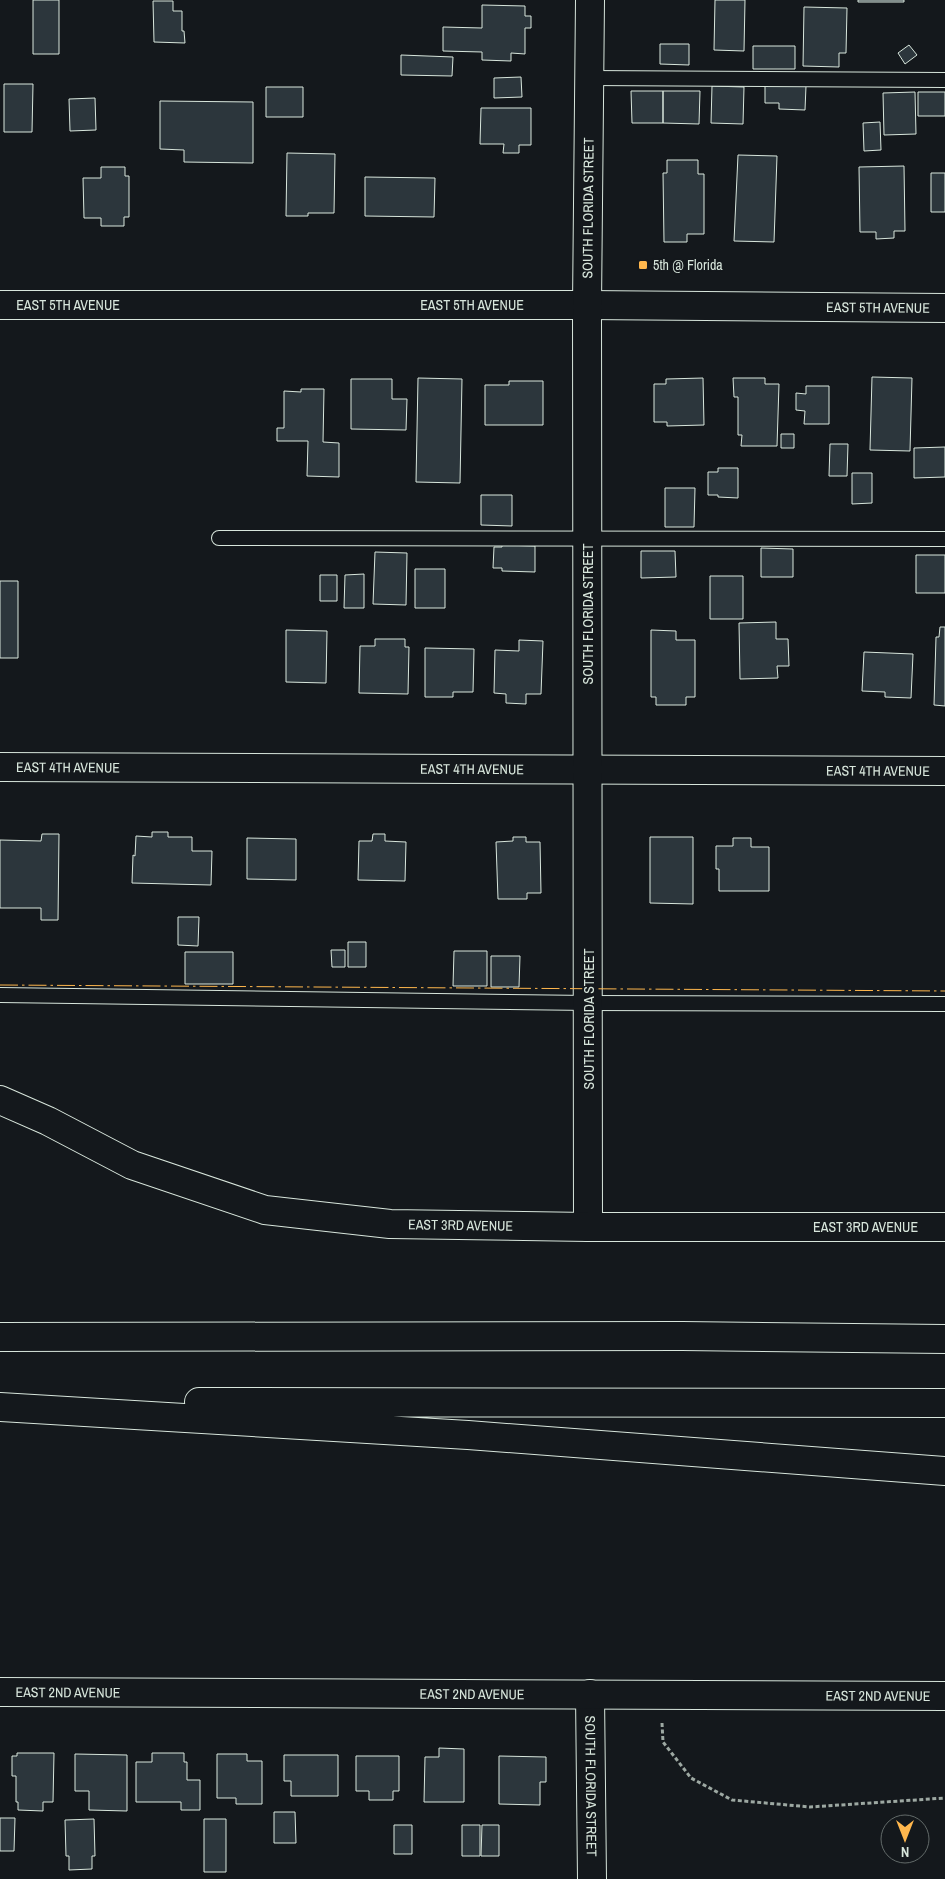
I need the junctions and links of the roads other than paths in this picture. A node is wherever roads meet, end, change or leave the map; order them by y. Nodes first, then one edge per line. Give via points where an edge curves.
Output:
1 (590, 0) edge
2 (589, 78) junction
3 (945, 80) edge
4 (0, 305) edge
5 (587, 305) junction
6 (945, 308) edge
7 (219, 538) dead end
8 (587, 538) junction
9 (945, 539) edge
10 (0, 767) edge
11 (588, 771) junction
12 (945, 771) edge
13 (0, 995) edge
14 (589, 1003) junction
15 (945, 1004) edge
16 (0, 1100) edge
17 (588, 1227) junction
18 (945, 1227) edge
19 (0, 1337) edge
20 (945, 1339) edge
21 (0, 1402) edge
22 (945, 1403) edge
23 (0, 1408) edge
24 (945, 1471) edge
25 (0, 1692) edge
26 (590, 1694) junction
27 (945, 1696) edge
28 (592, 1879) edge

1 - 2 main road, SOUTH FLORIDA STREET
2 - 3 lane
2 - 5 main road, SOUTH FLORIDA STREET
4 - 5 main road, EAST 5TH AVENUE
5 - 6 main road, EAST 5TH AVENUE
5 - 8 main road, SOUTH FLORIDA STREET
7 - 8 lane
8 - 9 lane
8 - 11 main road, SOUTH FLORIDA STREET
10 - 11 main road, EAST 4TH AVENUE
11 - 12 main road, EAST 4TH AVENUE
11 - 14 main road, SOUTH FLORIDA STREET
13 - 14 lane
14 - 15 lane
14 - 17 main road, SOUTH FLORIDA STREET
16 - 17 main road, EAST 3RD AVENUE via 132,1165 265,1210 390,1224
17 - 18 main road, EAST 3RD AVENUE
19 - 20 main road
21 - 22 main road
23 - 24 main road via 468,1435
25 - 26 main road, EAST 2ND AVENUE
26 - 27 main road, EAST 2ND AVENUE
26 - 28 main road, SOUTH FLORIDA STREET

